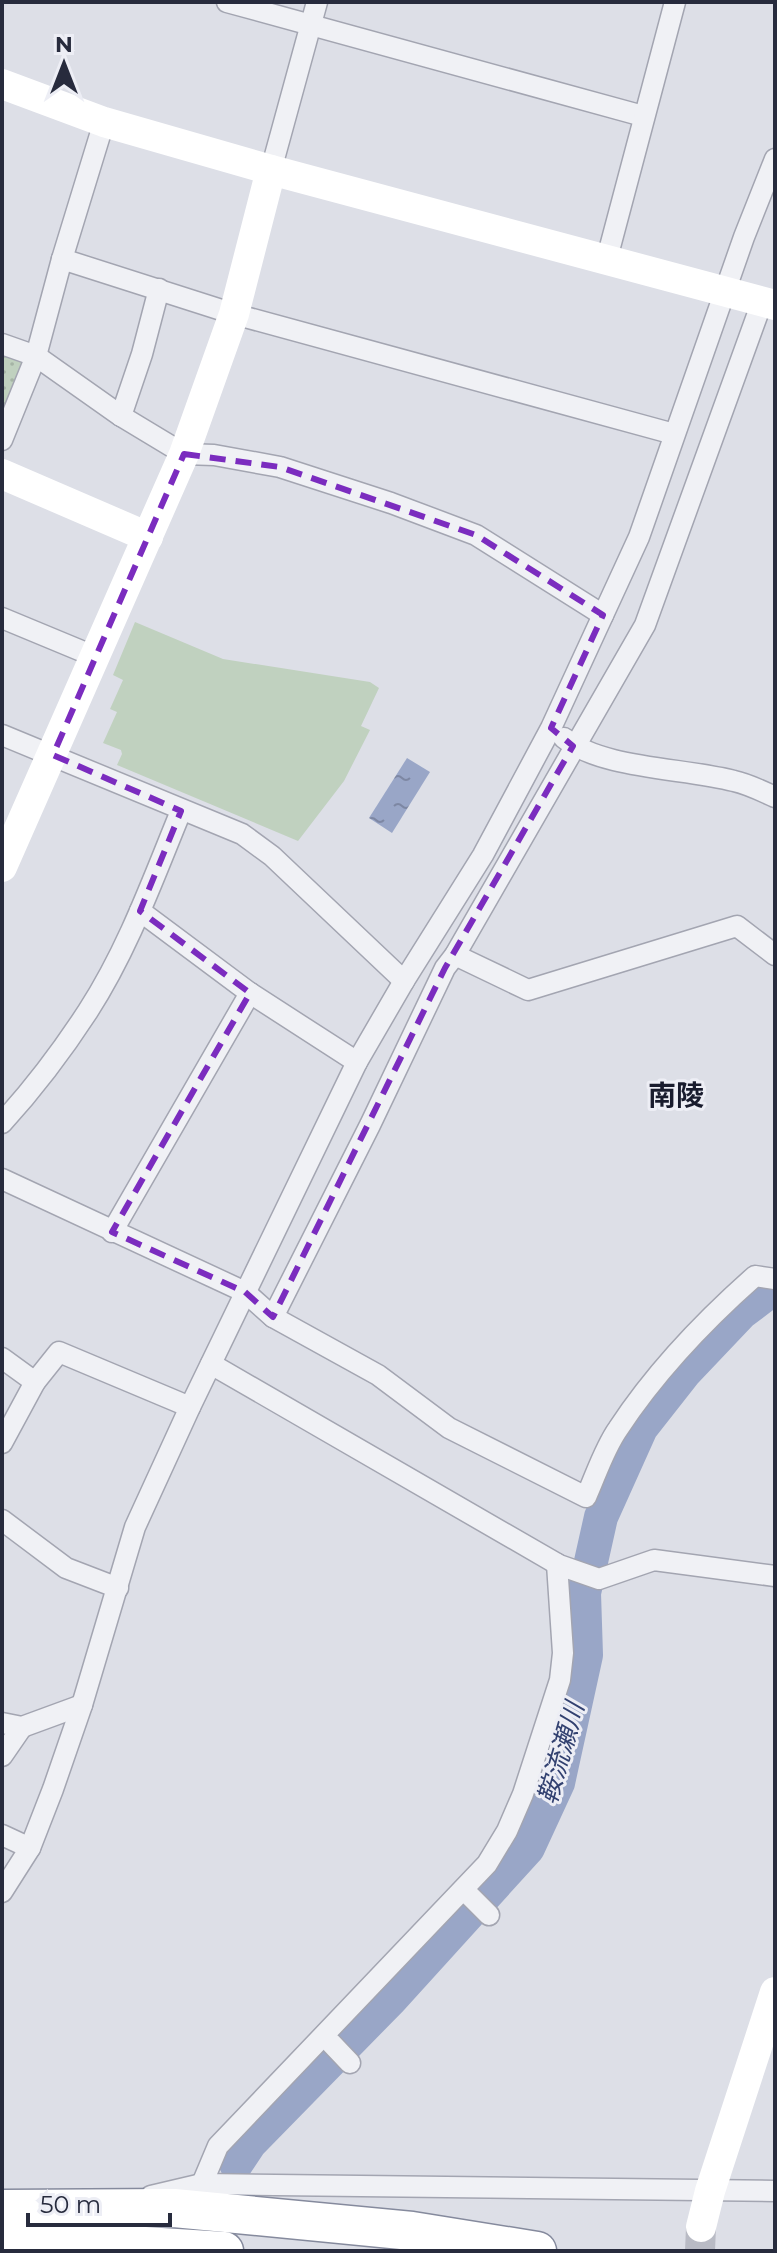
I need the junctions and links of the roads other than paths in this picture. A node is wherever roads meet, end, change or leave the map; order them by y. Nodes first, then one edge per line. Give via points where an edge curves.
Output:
1 (227, 2) edge
2 (317, 2) edge
3 (675, 2) edge
4 (311, 24) junction
5 (2, 84) edge
6 (643, 116) junction
7 (104, 122) junction
8 (775, 159) edge
9 (271, 170) junction
10 (62, 259) junction
11 (606, 262) junction
12 (159, 289) junction
13 (726, 292) junction
14 (769, 303) edge
15 (234, 314) junction
16 (2, 344) edge
17 (36, 356) junction
18 (121, 416) junction
19 (674, 434) junction
20 (2, 440) edge
21 (184, 454) junction
22 (2, 474) edge
23 (148, 537) junction
24 (603, 615) junction
25 (2, 618) edge
26 (96, 657) junction
27 (551, 728) junction
28 (2, 735) edge
29 (573, 746) junction
30 (53, 755) junction
31 (775, 797) edge
32 (181, 811) junction
33 (2, 867) edge
34 (140, 911) junction
35 (455, 955) junction
36 (775, 955) edge
37 (404, 981) junction
38 (250, 993) junction
39 (357, 1062) junction
40 (2, 1123) edge
41 (2, 1179) edge
42 (112, 1232) junction
43 (775, 1279) edge
44 (245, 1292) junction
45 (273, 1317) junction
46 (2, 1358) edge
47 (211, 1364) junction
48 (35, 1382) junction
49 (190, 1407) junction
50 (2, 1443) edge
51 (2, 1520) edge
52 (558, 1565) junction
53 (775, 1576) edge
54 (118, 1588) junction
55 (82, 1705) junction
56 (12, 1725) edge
57 (2, 1756) edge
58 (2, 1835) edge
59 (30, 1848) junction
60 (2, 1892) edge
61 (470, 1896) dead end
62 (489, 1915) dead end
63 (775, 1992) edge
64 (331, 2043) dead end
65 (350, 2063) dead end
66 (202, 2184) junction
67 (710, 2191) junction
68 (775, 2191) edge
69 (100, 2208) junction
70 (2, 2209) edge
71 (701, 2227) tunnel mouth
72 (2, 2237) edge
73 (224, 2251) edge
74 (340, 2251) edge
75 (530, 2251) edge
76 (537, 2251) edge

1 - 4 street
2 - 4 street
3 - 6 street
4 - 6 street
4 - 9 street
5 - 7 street
6 - 11 street
7 - 9 street
7 - 10 street
8 - 13 street
9 - 11 street
9 - 15 street
10 - 12 street
10 - 17 street
11 - 13 street
12 - 15 street
12 - 18 street
13 - 14 street
13 - 19 street
14 - 29 street via 645,625
15 - 19 street
15 - 21 street
16 - 17 street
17 - 18 street
17 - 20 street
18 - 21 street
19 - 24 street via 639,537
21 - 23 street
21 - 24 street via 280,467 476,535
22 - 23 street
23 - 26 street
24 - 27 street
25 - 26 street
26 - 30 street
27 - 29 street
27 - 37 street via 483,855
28 - 30 street
29 - 31 street via 623,762 735,781
29 - 35 street
30 - 32 street
30 - 33 street
32 - 34 street
32 - 37 street via 242,834 272,856
34 - 38 street
34 - 40 street via 89,1009 33,1089
35 - 36 street via 528,990 737,926
35 - 45 street
37 - 39 street
38 - 39 street
38 - 42 street
39 - 44 street
41 - 42 street
42 - 44 street
43 - 45 street via 755,1276 676,1352 616,1431 586,1497 449,1428 378,1375
44 - 45 street
44 - 47 street
46 - 48 street
47 - 49 street
47 - 52 street
48 - 49 street via 59,1352
48 - 50 street
49 - 54 street via 135,1527
51 - 54 street via 66,1568
52 - 53 street via 599,1579 654,1560
52 - 66 street via 560,1680 507,1831 487,1864 218,2146
54 - 55 street
55 - 56 street
55 - 59 street
56 - 57 street
58 - 59 street
59 - 60 street
61 - 62 street
63 - 67 street
64 - 65 street
66 - 67 street
66 - 69 street
67 - 68 street
67 - 71 street
69 - 70 highway
69 - 76 highway via 174,2208 397,2229
72 - 73 highway
74 - 75 highway

